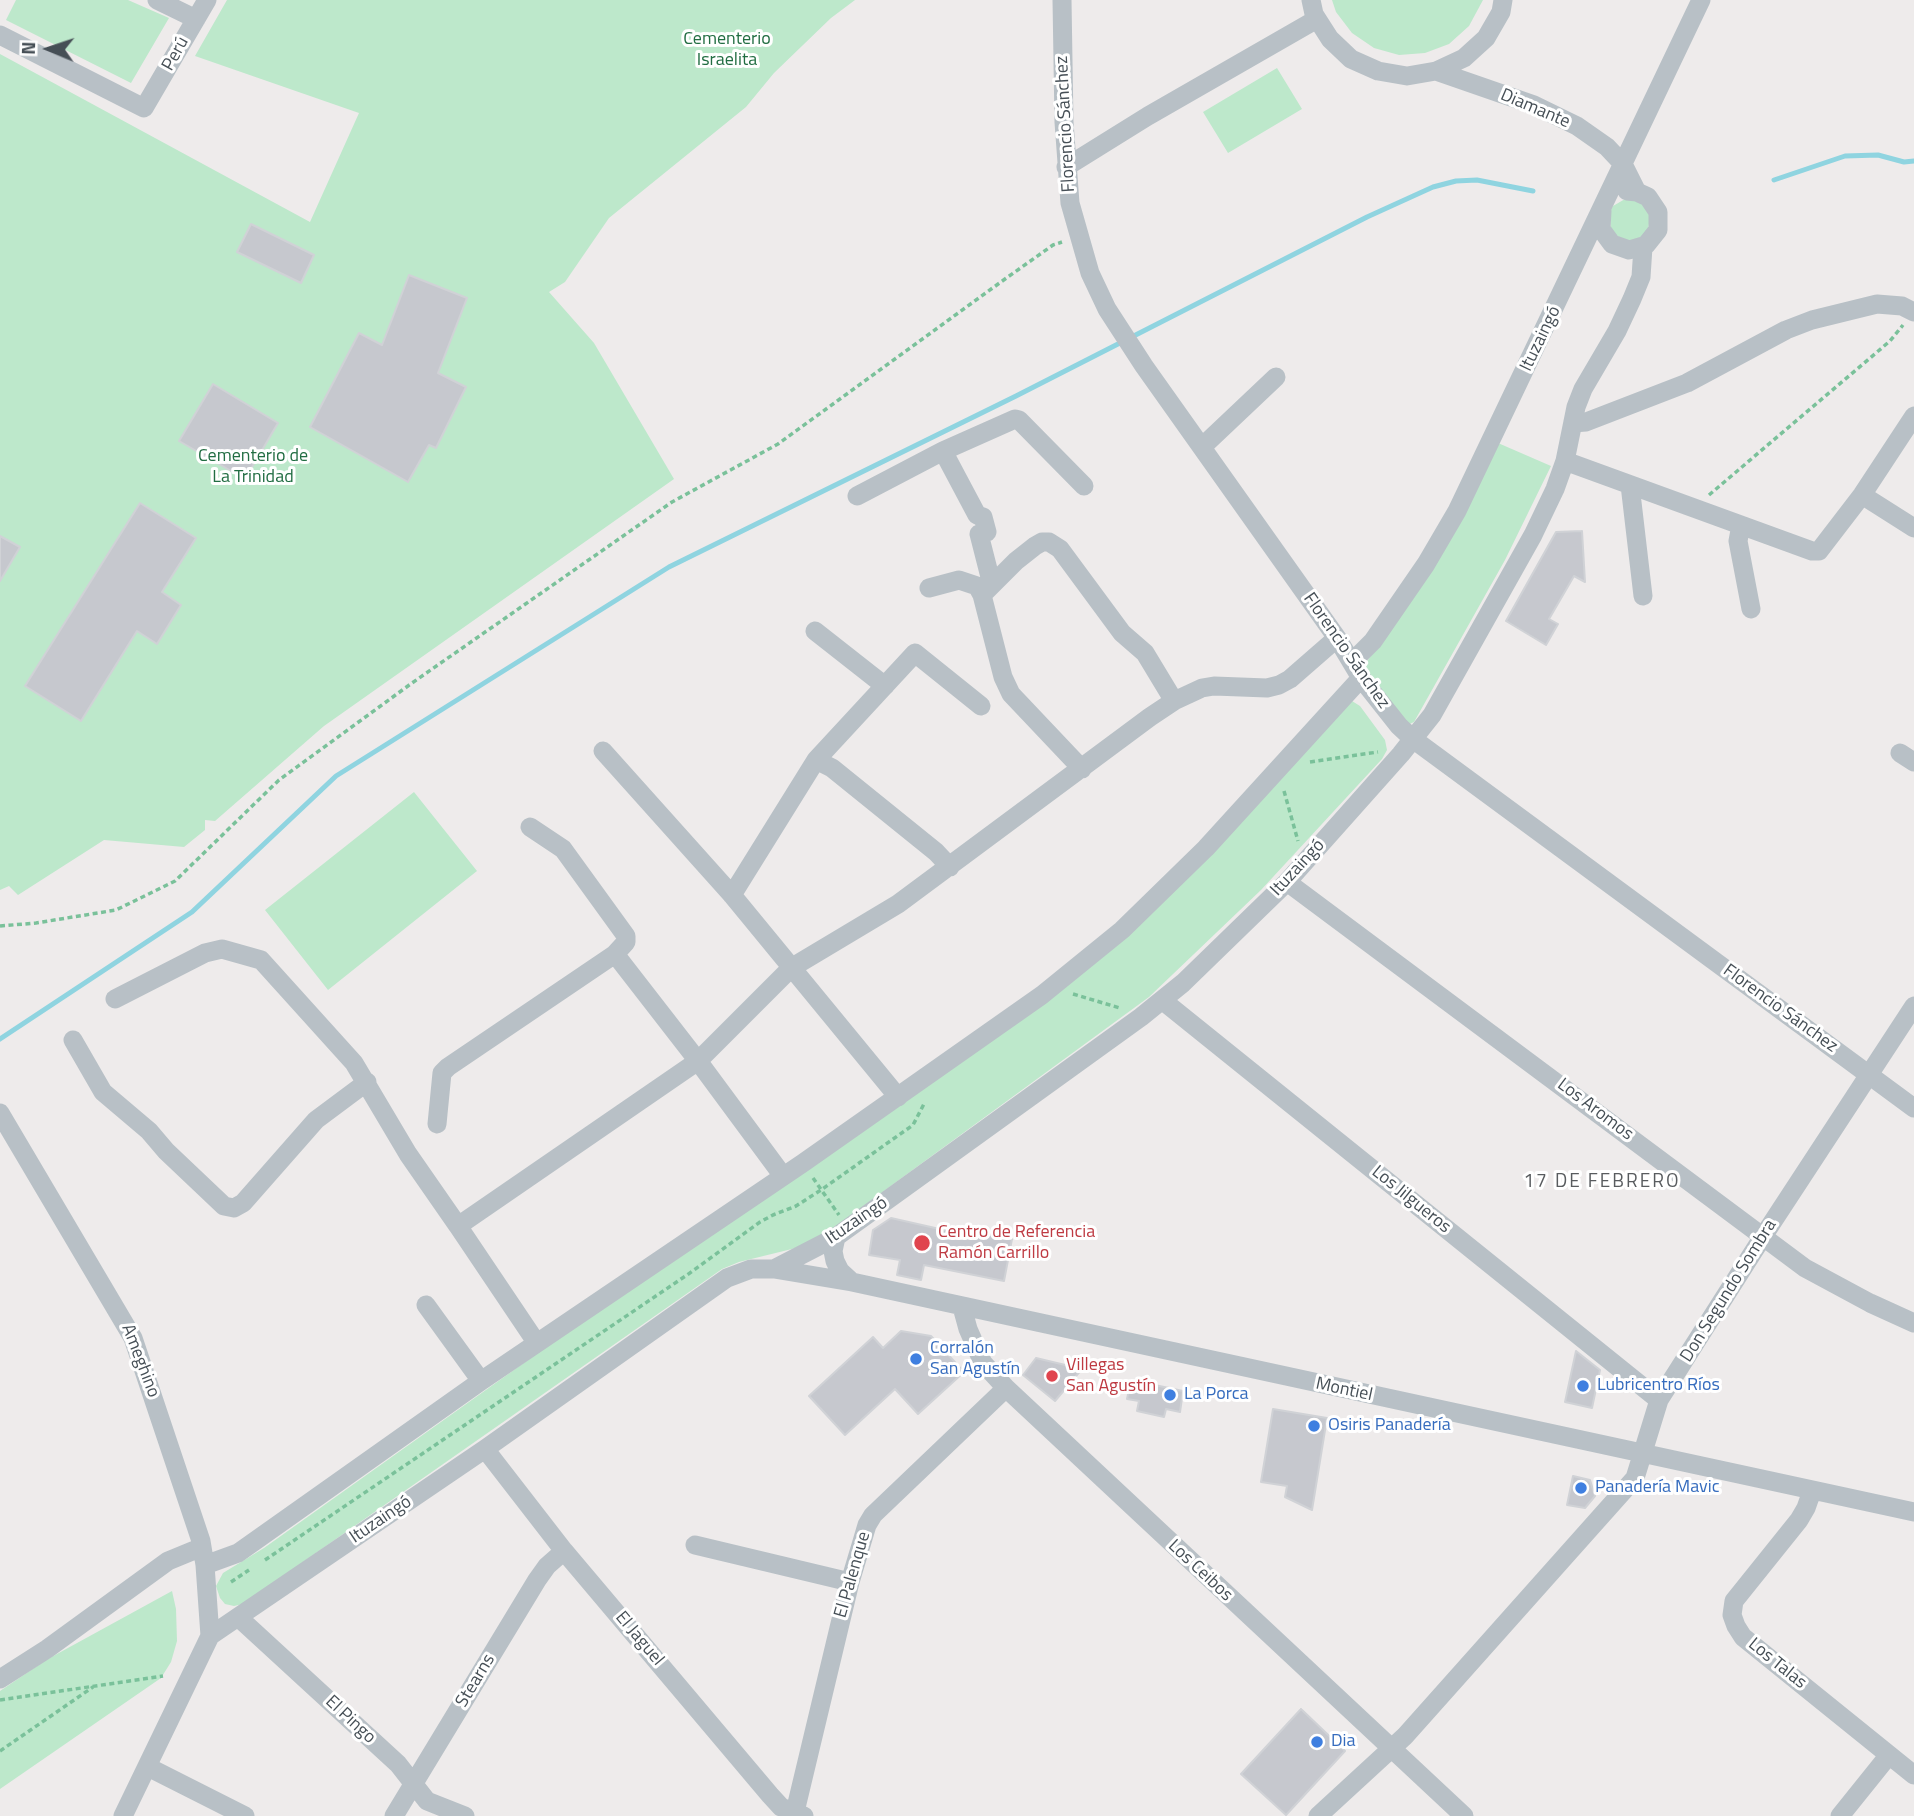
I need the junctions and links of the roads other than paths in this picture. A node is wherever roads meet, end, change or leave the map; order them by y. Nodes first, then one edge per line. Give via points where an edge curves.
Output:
1 (157, 0) edge
2 (206, 0) edge
3 (1062, 0) edge
4 (1311, 0) edge
5 (1503, 0) edge
6 (1701, 0) edge
7 (196, 19) junction
8 (1317, 19) junction
9 (0, 35) edge
10 (1436, 71) junction
11 (1623, 164) junction
12 (1066, 167) junction
13 (1637, 192) junction
14 (1604, 206) junction
15 (1612, 244) junction
16 (1643, 247) junction
17 (1580, 255) junction
18 (1914, 312) edge
19 (1276, 377) dead end
20 (1914, 416) edge
21 (1573, 423) junction
22 (1202, 447) junction
23 (943, 451) junction
24 (1565, 461) junction
25 (1630, 485) junction
26 (1084, 486) dead end
27 (1862, 495) junction
28 (857, 496) dead end
29 (1741, 525) junction
30 (1914, 528) edge
31 (929, 588) dead end
32 (987, 590) junction
33 (1643, 596) dead end
34 (1751, 609) dead end
35 (815, 631) dead end
36 (1337, 638) junction
37 (1357, 670) junction
38 (885, 686) junction
39 (1174, 701) junction
40 (981, 706) dead end
41 (1413, 739) junction
42 (603, 751) dead end
43 (816, 760) junction
44 (1082, 769) junction
45 (530, 827) dead end
46 (950, 867) junction
47 (1287, 882) junction
48 (732, 895) junction
49 (615, 954) junction
50 (791, 968) junction
51 (116, 999) dead end
52 (1163, 1000) junction
53 (1914, 1006) edge
54 (73, 1040) dead end
55 (698, 1061) junction
56 (1869, 1075) junction
57 (367, 1082) junction
58 (898, 1097) junction
59 (1914, 1108) edge
60 (0, 1113) edge
61 (437, 1124) dead end
62 (783, 1176) junction
63 (458, 1226) junction
64 (844, 1232) junction
65 (1764, 1235) junction
66 (774, 1269) junction
67 (852, 1282) junction
68 (426, 1305) dead end
69 (962, 1307) junction
70 (1914, 1323) edge
71 (537, 1342) junction
72 (481, 1381) junction
73 (1006, 1388) junction
74 (1660, 1399) junction
75 (485, 1449) junction
76 (1644, 1454) junction
77 (1812, 1491) junction
78 (1914, 1512) edge
79 (695, 1545) dead end
80 (564, 1551) junction
81 (204, 1556) junction
82 (850, 1582) junction
83 (238, 1617) junction
84 (210, 1636) junction
85 (0, 1679) edge
86 (1391, 1750) junction
87 (1889, 1755) junction
88 (148, 1767) junction
89 (1914, 1775) edge
90 (413, 1784) junction
91 (798, 1815) edge
92 (123, 1816) edge
93 (245, 1816) edge
94 (394, 1816) edge
95 (465, 1816) edge
96 (1318, 1816) edge
97 (1464, 1816) edge
98 (1840, 1816) edge

1 - 7 street
2 - 7 street, Perú
3 - 12 street, Florencio Sánchez
4 - 8 street
5 - 10 street via 1486,38 1464,58
6 - 11 street, Ituzaingó
7 - 9 street, Perú via 144,108
8 - 10 street via 1352,59 1378,71 1407,76
8 - 12 street
10 - 11 street, Diamante via 1553,113 1607,146
11 - 13 street
11 - 14 street, Ituzaingó
12 - 22 street, Florencio Sánchez via 1079,235 1107,309
13 - 14 street via 1618,193
13 - 16 street via 1652,201 1659,218 1655,236
14 - 15 street via 1601,229
14 - 17 street, Ituzaingó
15 - 16 street via 1629,250
15 - 17 street via 1594,245
16 - 21 street, Ituzaingó via 1643,264 1632,299 1583,388
17 - 37 street, Ituzaingó via 1447,531
18 - 21 street via 1877,304 1812,320 1687,383
19 - 22 street
20 - 27 street
21 - 24 street, Ituzaingó
22 - 36 street, Florencio Sánchez
23 - 26 street via 1019,420
23 - 28 street
23 - 32 street via 977,515 983,517 987,532 979,534
24 - 25 street
24 - 41 street, Ituzaingó via 1533,535 1444,694
25 - 29 street
25 - 33 street
27 - 29 street via 1819,551
27 - 30 street
29 - 34 street via 1738,541
31 - 32 street via 959,580
32 - 39 street via 1035,546 1054,544 1122,633 1145,653
32 - 44 street via 1003,677 1011,694
35 - 38 street
36 - 37 street, Florencio Sánchez
36 - 39 street via 1279,685 1214,686
37 - 41 street, Florencio Sánchez
37 - 58 street, Ituzaingó via 1206,848 1122,930 1042,995
38 - 40 street via 915,653
38 - 43 street
39 - 44 street
41 - 47 street, Ituzaingó
41 - 56 street, Florencio Sánchez
42 - 48 street
43 - 46 street via 832,768
43 - 48 street
44 - 46 street
45 - 49 street via 563,849 626,936
46 - 50 street
47 - 52 street, Ituzaingó
47 - 65 street, Los Aromos
48 - 50 street
49 - 55 street
49 - 61 street via 448,1067 442,1073
50 - 55 street
50 - 58 street
51 - 57 street via 205,953 222,949 261,960
52 - 64 street, Ituzaingó
52 - 74 street, Los Jilgueros
53 - 56 street, Don Segundo Sombra
54 - 57 street via 103,1092 223,1206 234,1208 316,1120
55 - 62 street
55 - 63 street
56 - 59 street, Florencio Sánchez
56 - 65 street, Don Segundo Sombra
57 - 63 street via 408,1154
58 - 62 street, Ituzaingó
60 - 81 street, Ameghino via 133,1338
62 - 71 street, Ituzaingó
63 - 71 street
64 - 66 street, Ituzaingó
64 - 67 street via 834,1251 835,1261
65 - 70 street, Los Aromos via 1824,1279
65 - 74 street, Don Segundo Sombra
66 - 67 street, Montiel
66 - 75 street, Ituzaingó via 751,1269 727,1278
67 - 69 street, Montiel
68 - 72 street
69 - 73 street, Los Ceibos via 984,1363
69 - 76 street, Montiel
71 - 72 street, Ituzaingó
72 - 81 street, Ituzaingó via 239,1553
73 - 82 street, El Palenque via 873,1515
73 - 86 street, Los Ceibos
74 - 76 street, Don Segundo Sombra
75 - 80 street, El Jaguel
75 - 83 street, Ituzaingó
76 - 77 street, Montiel
76 - 86 street, Don Segundo Sombra via 1626,1490
77 - 78 street, Montiel
77 - 87 street, Los Talas via 1800,1520 1742,1588 1732,1615 1743,1637
79 - 82 street
80 - 90 street, Stearns via 537,1580
80 - 91 street, El Jaguel via 770,1795
81 - 84 street, Ameghino
81 - 85 street, Ituzaingó via 168,1561
82 - 91 street, El Palenque
83 - 84 street
83 - 90 street, El Pingo
84 - 88 street, Ameghino
86 - 96 street, Don Segundo Sombra
86 - 97 street, Los Ceibos
87 - 89 street, Los Talas
87 - 98 street
88 - 92 street, Ameghino
88 - 93 street
90 - 94 street, Stearns
90 - 95 street, El Pingo via 427,1801

